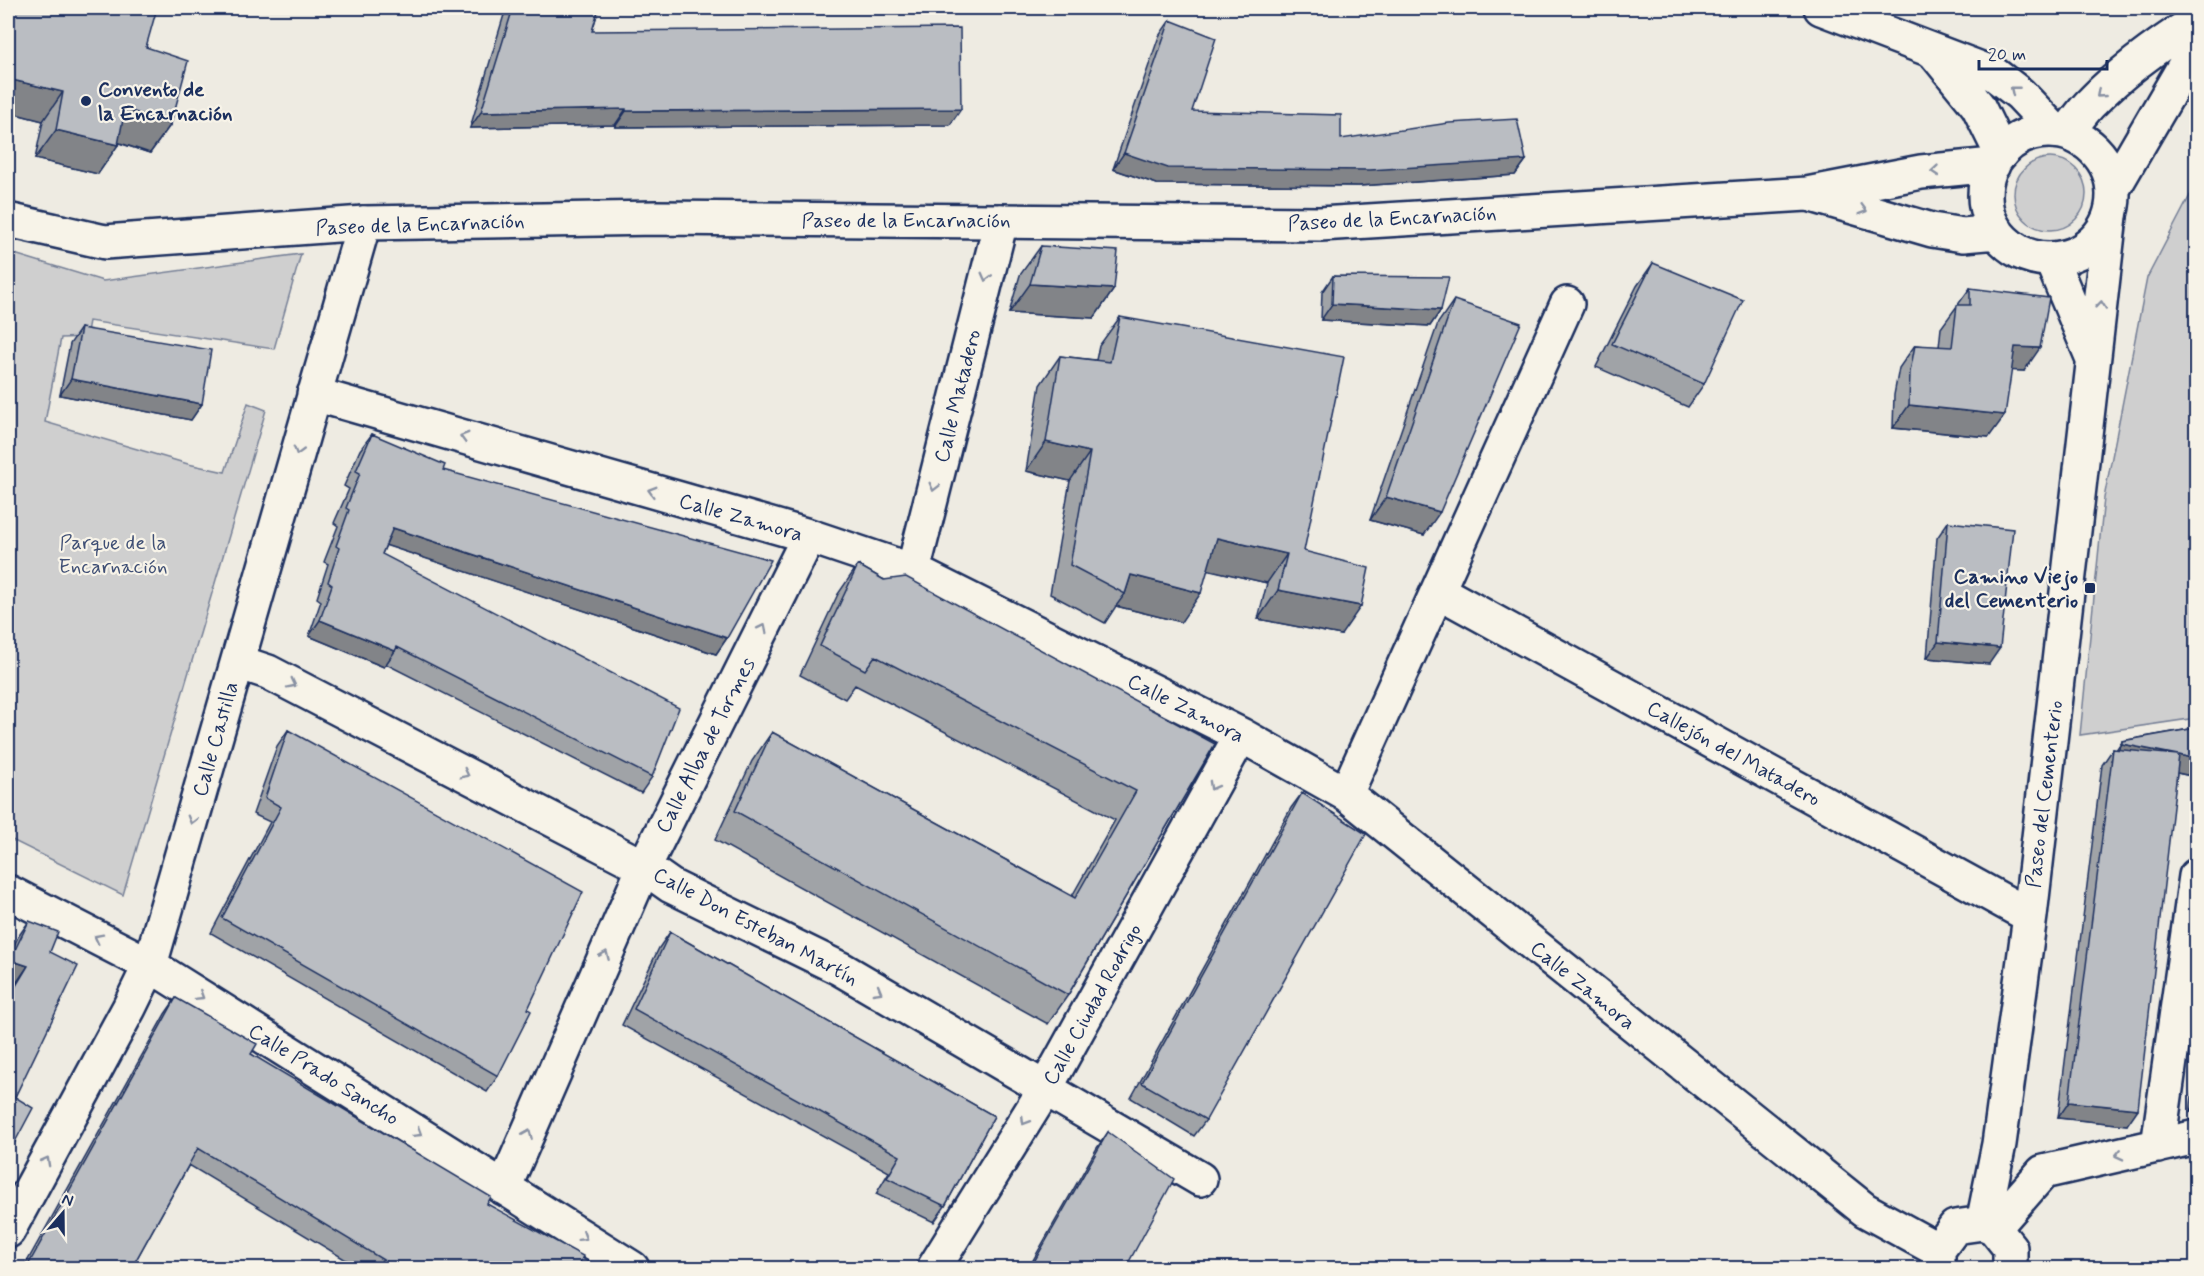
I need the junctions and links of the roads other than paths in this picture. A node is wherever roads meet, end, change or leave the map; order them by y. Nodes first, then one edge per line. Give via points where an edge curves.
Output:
1 (1821, 8) edge
2 (2196, 21) edge
3 (2196, 46) edge
4 (1933, 50) junction
5 (2061, 132) junction
6 (1997, 159) junction
7 (1807, 194) junction
8 (2112, 203) junction
9 (8, 220) edge
10 (1001, 221) junction
11 (364, 223) junction
12 (1997, 232) junction
13 (2051, 259) junction
14 (1567, 304) dead end
15 (2095, 363) junction
16 (314, 394) junction
17 (809, 536) junction
18 (913, 571) junction
19 (1438, 591) junction
20 (238, 662) junction
21 (1241, 735) junction
22 (1346, 794) junction
23 (644, 867) junction
24 (2196, 876) edge
25 (8, 892) edge
26 (2030, 916) junction
27 (150, 965) junction
28 (2189, 972) edge
29 (1045, 1089) junction
30 (2196, 1137) edge
31 (2158, 1146) junction
32 (1200, 1179) dead end
33 (504, 1188) junction
34 (1988, 1226) junction
35 (8, 1231) edge
36 (1938, 1259) edge
37 (615, 1264) edge
38 (934, 1269) edge
39 (2010, 1269) edge

1 - 4 street
2 -> 5 street via 2109,87
3 - 8 street, Paseo del Cementerio
5 -> 4 street via 1994,74
4 - 6 street via 1978,106
5 - 6 street via 2025,136
5 - 8 street via 2084,141 2098,154 2109,171
6 -> 7 street, Paseo de la Encarnación
6 - 12 street via 1987,181 1986,199
7 - 10 street, Paseo de la Encarnación via 1320,224
7 -> 12 street, Paseo de la Encarnación via 1932,230 1963,235
8 - 13 street via 2101,234 2088,247 2070,256
15 -> 8 street, Paseo del Cementerio
9 - 11 street, Paseo de la Encarnación via 105,242
10 - 11 street, Paseo de la Encarnación via 656,218
10 -> 18 street, Calle Matadero
11 - 16 street, Calle Castilla
12 - 13 street via 2020,253
13 - 15 street, Paseo del Cementerio
14 - 19 street
15 - 26 street, Paseo del Cementerio
17 -> 16 street, Calle Zamora
16 -> 20 street, Calle Castilla
17 - 18 street, Calle Zamora
23 -> 17 street, Calle Alba de Tormes
18 - 21 street, Calle Zamora
19 - 22 street
19 - 26 street, Callejón del Matadero
20 -> 23 street, Calle Don Esteban Martín via 268,672
20 -> 27 street, Calle Castilla
21 - 22 street, Calle Zamora
21 -> 29 street, Calle Ciudad Rodrigo
22 - 36 street, Calle Zamora via 1865,1210
23 -> 29 street, Calle Don Esteban Martín via 671,886 841,969
33 -> 23 street, Calle Alba de Tormes
24 - 28 street
27 -> 25 street, Calle Prado Sancho
26 - 34 street, Paseo del Cementerio
27 -> 33 street, Calle Prado Sancho
35 -> 27 street, Calle Castilla
28 - 31 street
29 - 32 street, Calle Don Esteban Martín
29 -> 38 street, Calle Ciudad Rodrigo
30 - 31 street
31 -> 34 street via 2043,1172
33 -> 37 street, Calle Prado Sancho
34 - 36 street via 1955,1227
34 - 39 street via 2010,1248

